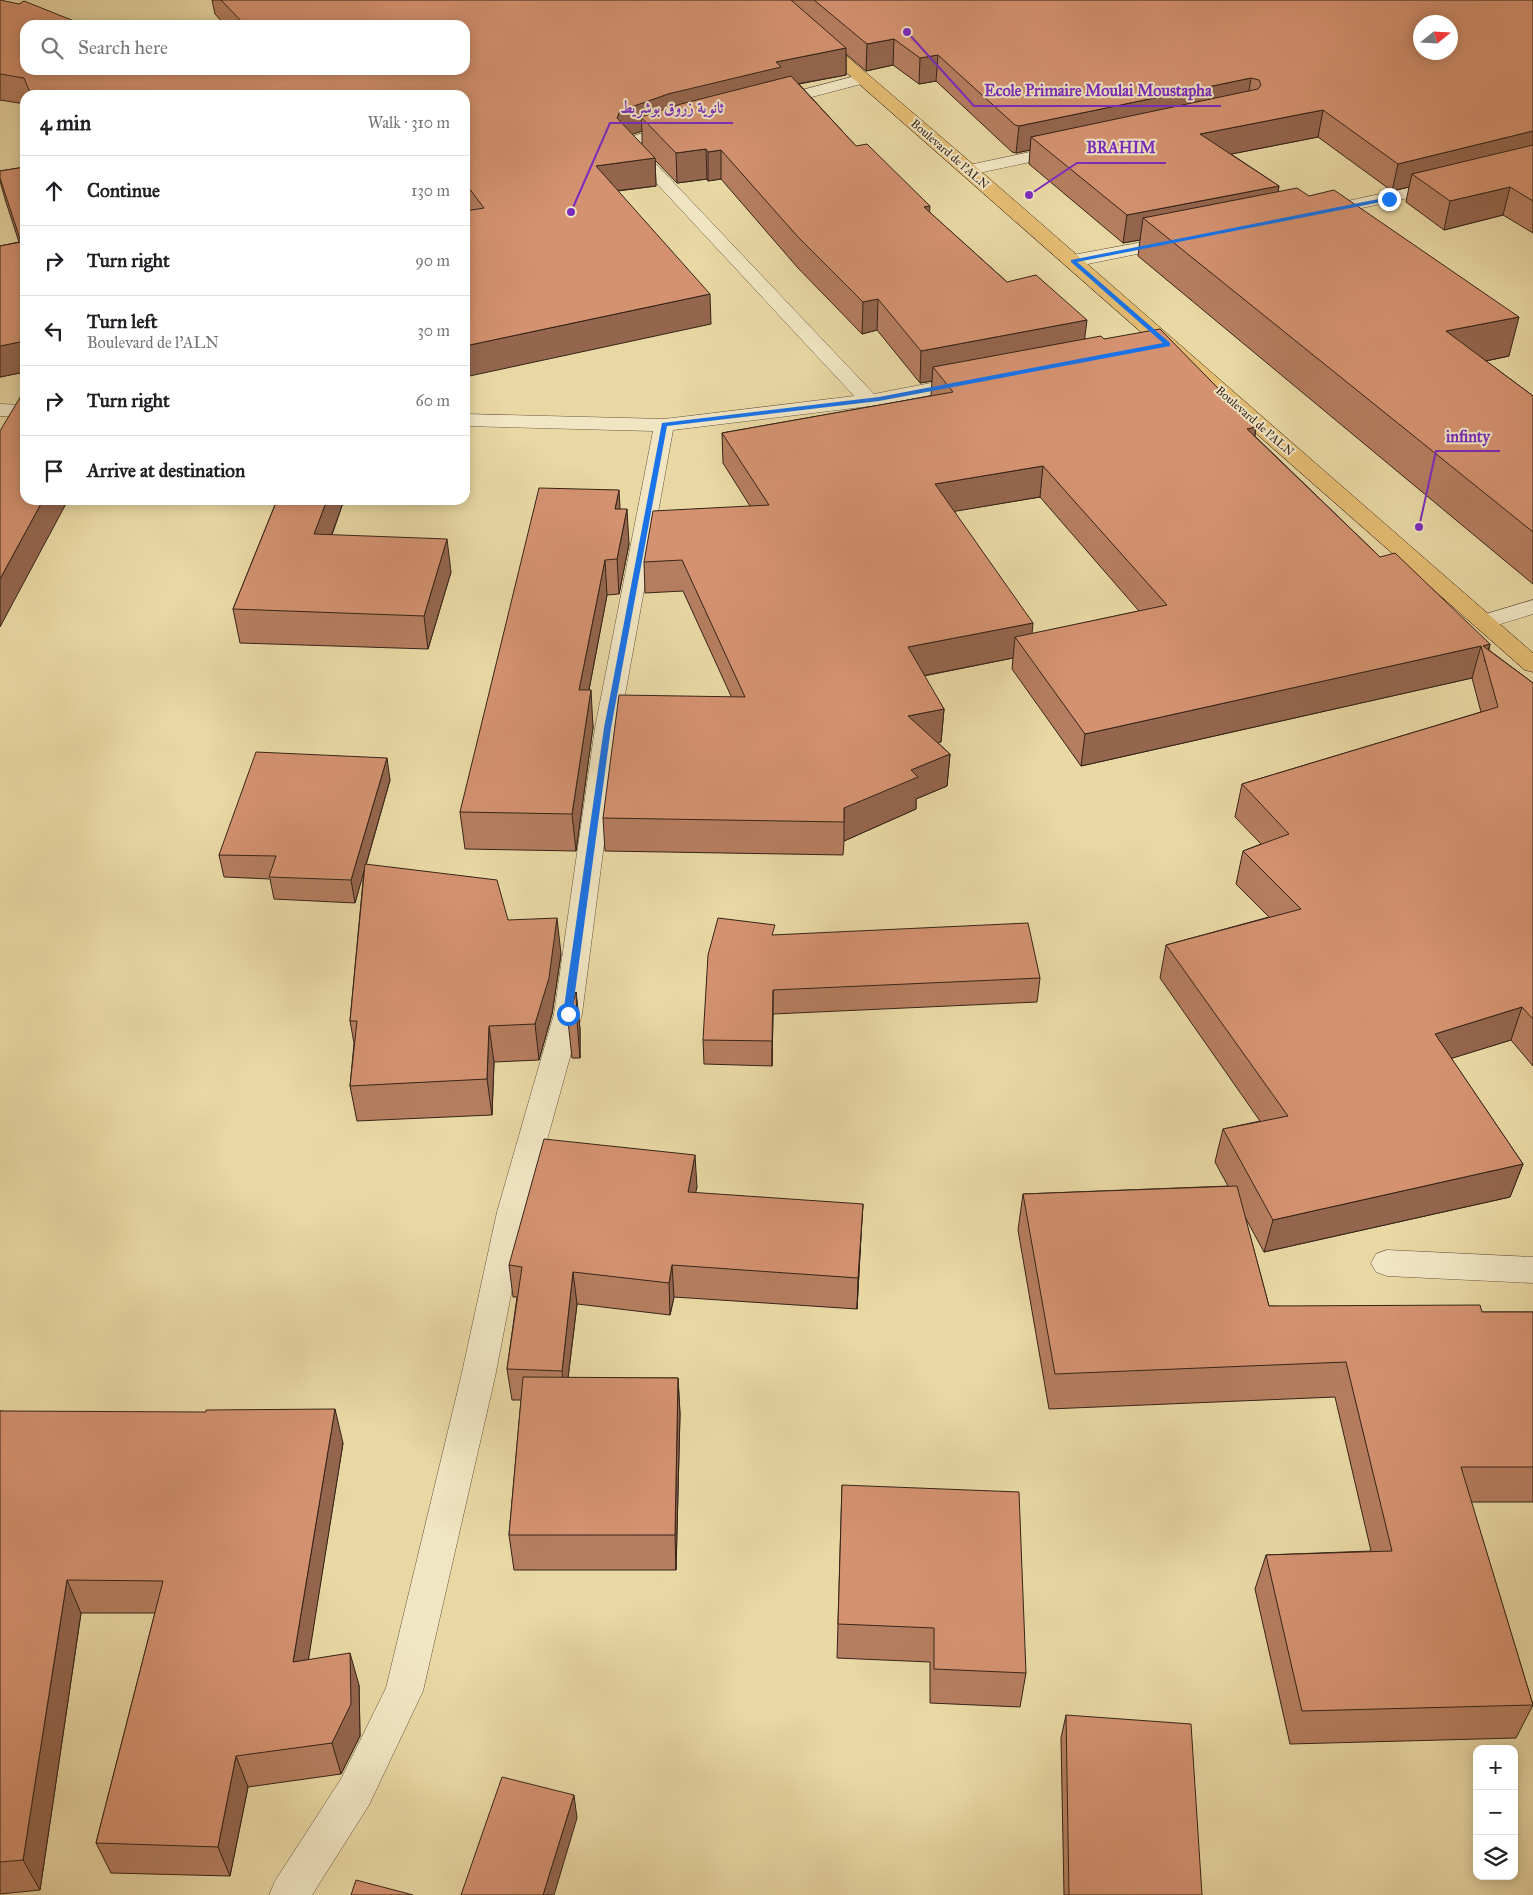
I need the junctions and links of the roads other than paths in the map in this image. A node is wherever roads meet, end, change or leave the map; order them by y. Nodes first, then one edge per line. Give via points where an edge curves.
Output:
1 (772, 0) edge
2 (863, 79) junction
3 (750, 108) edge
4 (694, 122) edge
5 (1084, 145) edge
6 (969, 170) junction
7 (1456, 182) edge
8 (1303, 216) edge
9 (1188, 238) edge
10 (1073, 261) junction
11 (985, 379) edge
12 (868, 400) junction
13 (0, 410) edge
14 (20, 411) edge
15 (470, 420) edge
16 (664, 425) junction
17 (1533, 607) edge
18 (1484, 622) junction
19 (1533, 665) edge
20 (1387, 1263) dead end
21 (1533, 1270) edge
22 (289, 1895) edge

1 - 2 main road, Boulevard de l'ALN
2 - 3 street
2 - 6 main road, Boulevard de l'ALN
4 - 12 street via 628,144
5 - 6 street
6 - 10 main road, Boulevard de l'ALN
7 - 8 street
9 - 10 street
10 - 18 main road, Boulevard de l'ALN via 1158,346
11 - 12 street
12 - 16 street
13 - 14 street
15 - 16 street
16 - 22 street via 607,728 568,1014 512,1212 478,1377 404,1691 355,1792
17 - 18 street
18 - 19 main road, Boulevard de l'ALN
20 - 21 street

